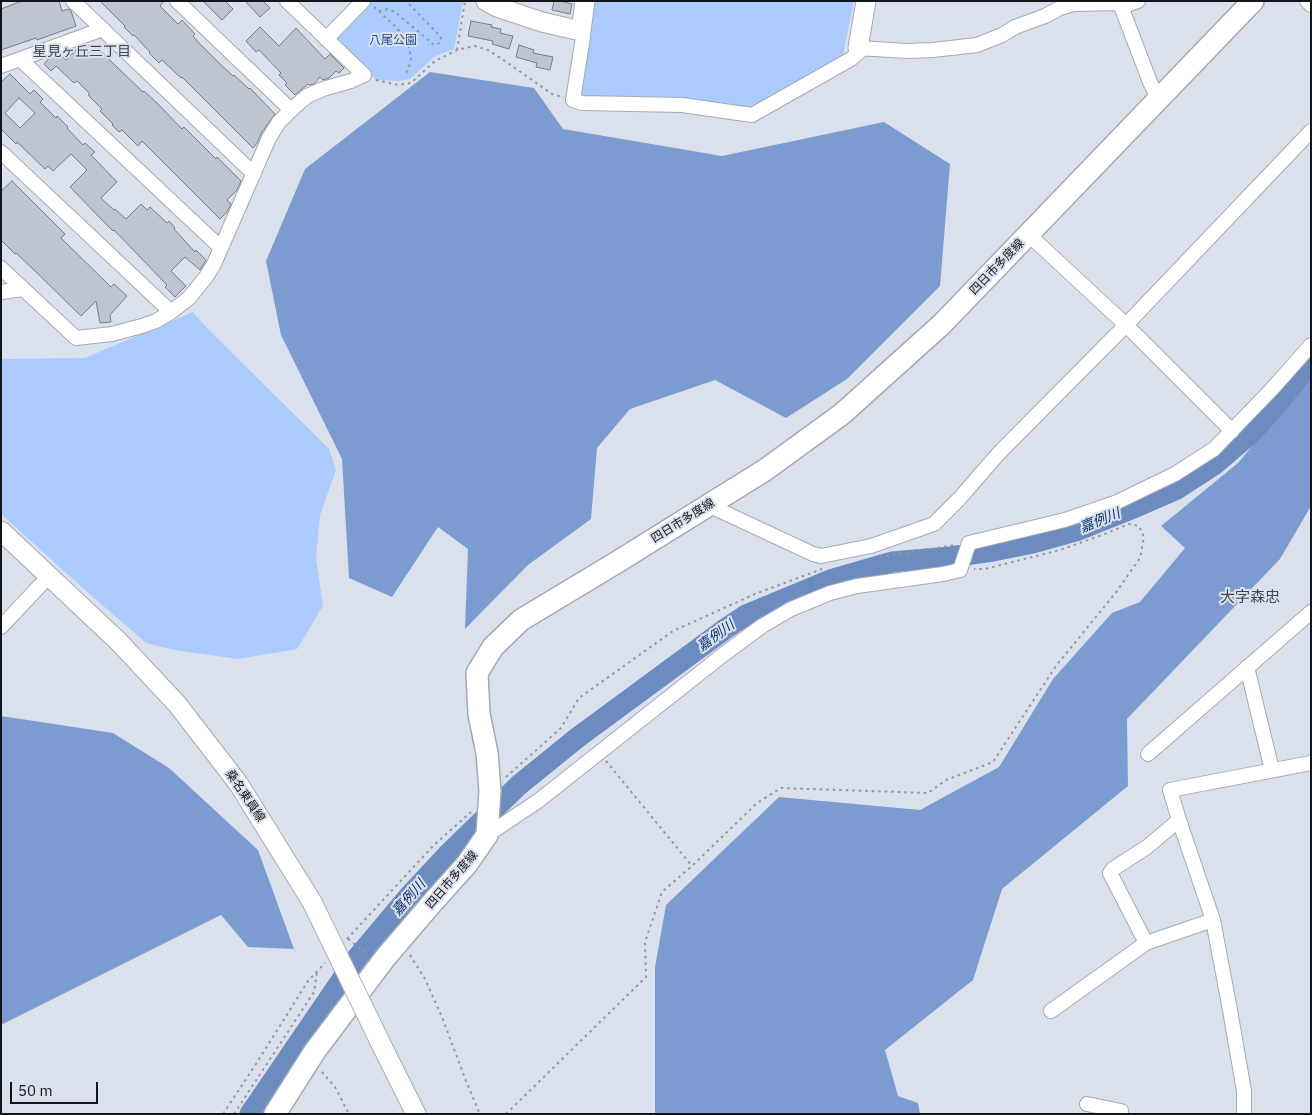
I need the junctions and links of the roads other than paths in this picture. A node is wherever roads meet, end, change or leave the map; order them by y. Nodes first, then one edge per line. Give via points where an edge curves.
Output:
1 (73, 1) edge
2 (177, 1) edge
3 (287, 1) edge
4 (486, 1) edge
5 (585, 1) edge
6 (866, 1) edge
7 (1138, 1) edge
8 (1253, 1) edge
9 (1307, 1) edge
10 (368, 4) edge
11 (1120, 4) edge
12 (1311, 5) edge
13 (103, 29) junction
14 (581, 32) junction
15 (326, 39) junction
16 (861, 48) junction
17 (20, 58) junction
18 (1, 66) edge
19 (1158, 99) junction
20 (291, 110) junction
21 (1311, 131) edge
22 (1, 152) edge
23 (254, 174) junction
24 (1028, 234) junction
25 (220, 248) junction
26 (1, 268) edge
27 (23, 289) junction
28 (1, 292) edge
29 (171, 312) junction
30 (1126, 325) junction
31 (1311, 345) edge
32 (1232, 431) junction
33 (708, 505) junction
34 (1, 531) edge
35 (49, 576) junction
36 (1311, 612) edge
37 (1, 627) edge
38 (1247, 667) junction
39 (1148, 754) dead end
40 (1311, 763) edge
41 (1272, 770) junction
42 (1178, 820) junction
43 (487, 835) junction
44 (1213, 920) junction
45 (1146, 943) junction
46 (1051, 1012) dead end
47 (1087, 1104) dead end
48 (275, 1114) edge
49 (416, 1114) edge
50 (1121, 1114) edge
51 (1244, 1114) edge

1 - 13 street
2 - 20 street
3 - 15 street
4 - 14 main road via 542,22
5 - 14 main road
6 - 16 main road
7 - 11 street
8 - 19 main road, 四日市多度線
9 - 12 street
10 - 15 street
11 - 16 street via 1073,4 977,45 907,51
11 - 19 street
13 - 17 street
13 - 23 street
14 - 16 street via 574,100 682,105 752,115 851,59
15 - 20 street via 364,75 307,96
17 - 18 street
17 - 25 street
19 - 24 main road, 四日市多度線
20 - 23 street via 273,130
21 - 30 street
22 - 29 street
23 - 25 street
24 - 30 street
24 - 33 main road, 四日市多度線 via 942,324 842,414 765,470
25 - 29 street via 214,264 198,287
26 - 27 street
27 - 28 street
27 - 29 street via 76,338 127,331
30 - 32 street
30 - 33 street via 999,453 934,524 871,546 821,556
31 - 32 street
32 - 43 street via 1214,449 1175,474 1117,502 1065,520 969,543 960,570 857,586 791,609 724,654 538,801
33 - 43 main road, 四日市多度線 via 521,620 492,647 477,673 479,714 490,791
34 - 35 main road, 桑名東員線
35 - 37 street
35 - 49 main road, 桑名東員線, bridge via 118,641 176,704 238,783 312,902
36 - 38 street
38 - 39 street
38 - 41 street
40 - 41 street
41 - 42 street via 1170,790
42 - 44 street
42 - 45 street via 1110,873
43 - 48 main road, 四日市多度線 via 467,864 380,964 310,1059
44 - 45 street
44 - 51 street via 1244,1091
45 - 46 street
47 - 50 street via 1121,1111

